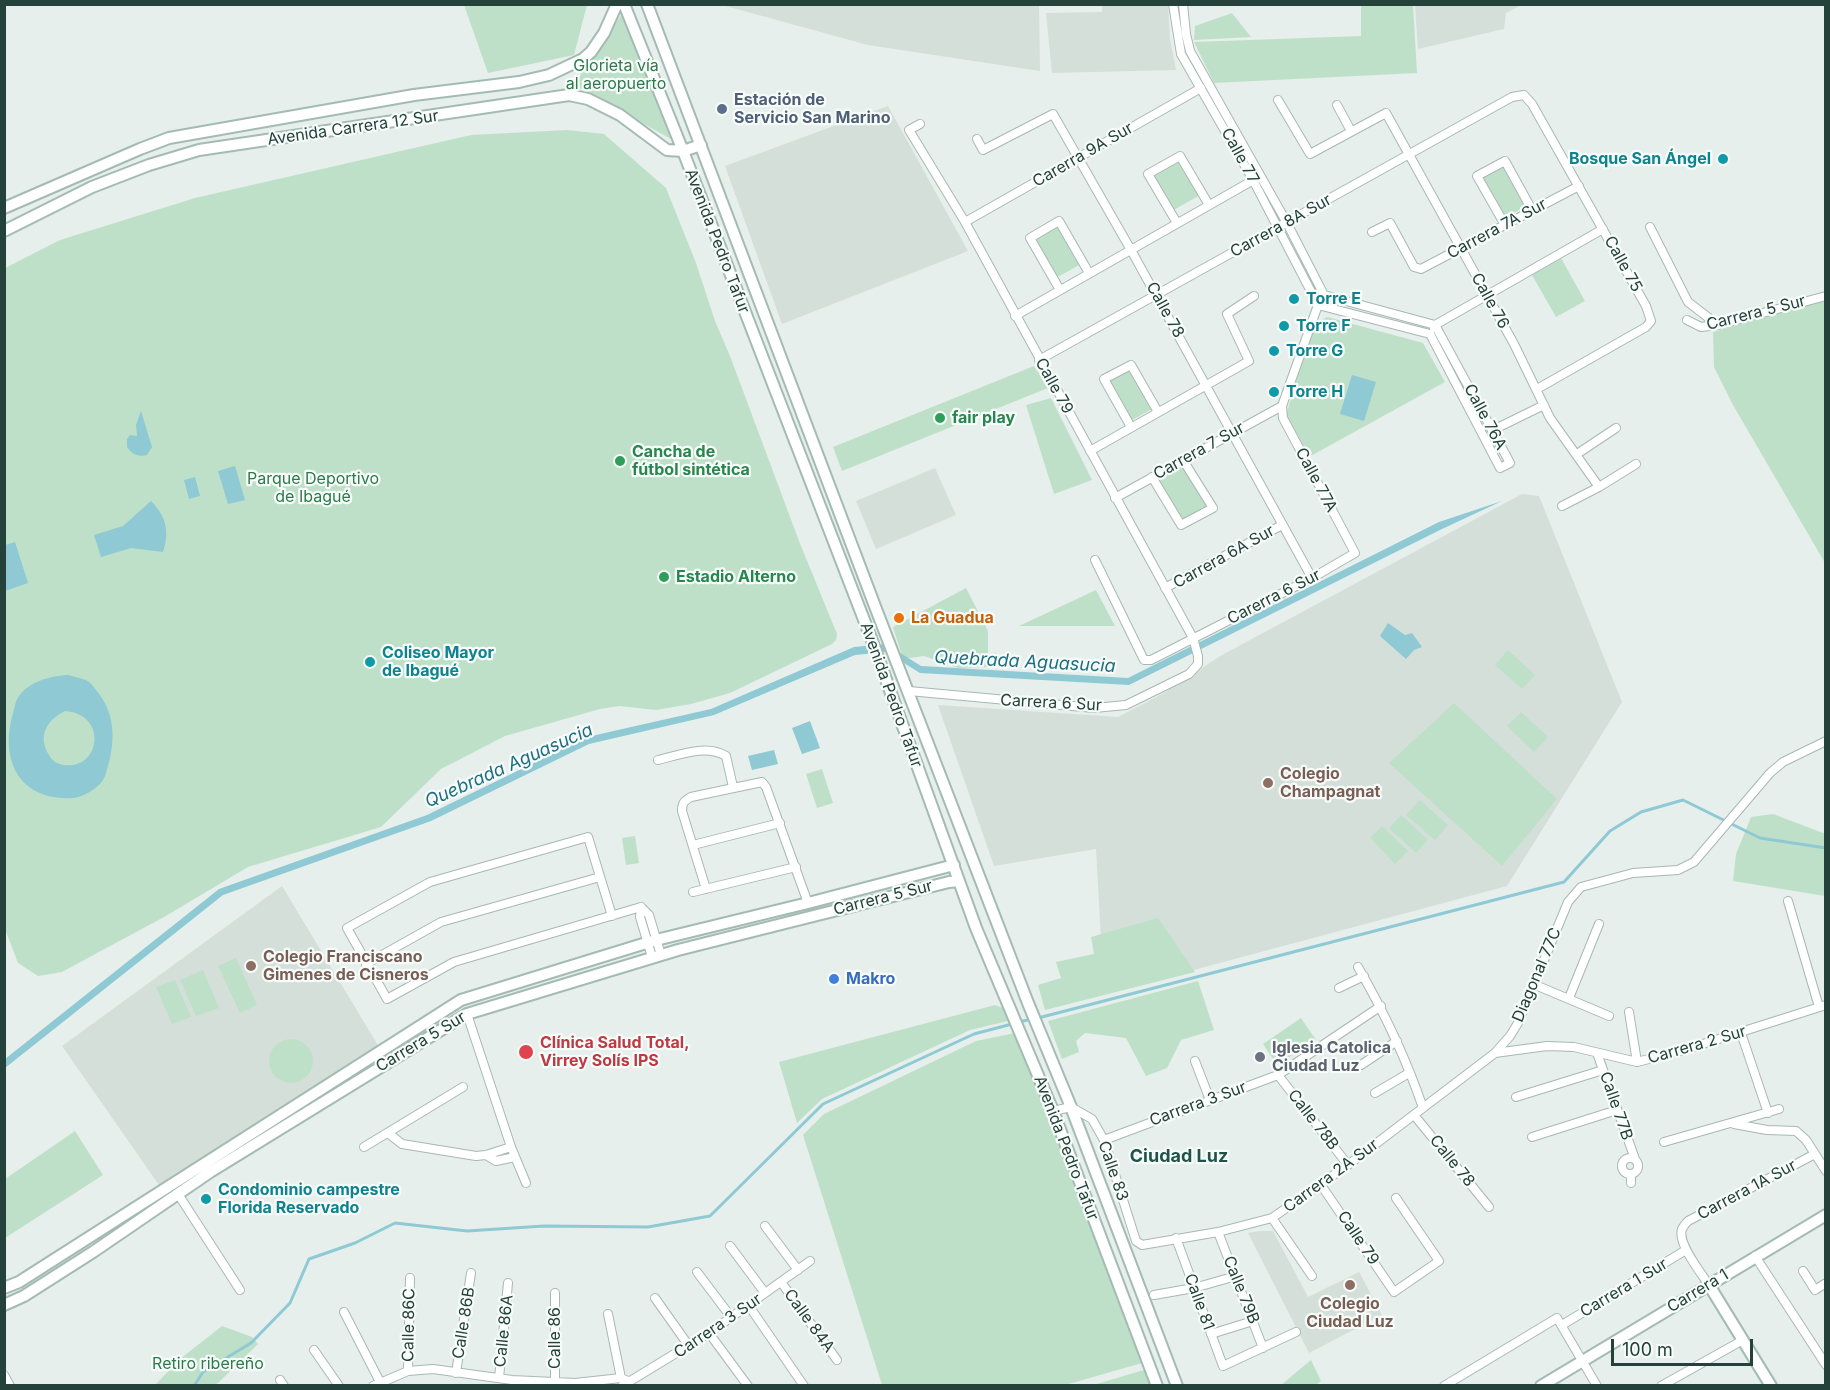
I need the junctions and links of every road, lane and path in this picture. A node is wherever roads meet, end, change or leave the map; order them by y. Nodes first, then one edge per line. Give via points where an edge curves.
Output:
1 (617, 4) edge
2 (624, 4) edge
3 (647, 4) edge
4 (1173, 4) edge
5 (1183, 4) edge
6 (1200, 78) junction
7 (1201, 88) junction
8 (1524, 95) joint
9 (1278, 100) dead end
10 (1336, 105) dead end
11 (920, 124) dead end
12 (1351, 131) junction
13 (977, 139) dead end
14 (701, 145) junction
15 (683, 151) junction
16 (1409, 154) junction
17 (1079, 158) junction
18 (1261, 176) junction
19 (1253, 180) junction
20 (1579, 186) junction
21 (1209, 205) junction
22 (4, 208) edge
23 (1532, 210) junction
24 (965, 222) junction
25 (1287, 223) junction
26 (1177, 224) junction
27 (1505, 225) junction
28 (1279, 227) junction
29 (1650, 228) dead end
30 (1603, 229) junction
31 (4, 231) edge
32 (1372, 232) dead end
33 (1461, 249) junction
34 (1131, 250) junction
35 (1089, 273) junction
36 (1060, 290) junction
37 (1156, 295) junction
38 (1324, 295) junction
39 (1254, 296) dead end
40 (1486, 296) junction
41 (1826, 296) edge
42 (1318, 305) junction
43 (1015, 316) junction
44 (1687, 320) dead end
45 (1435, 325) junction
46 (1718, 325) junction
47 (1430, 334) junction
48 (1039, 360) junction
49 (1206, 385) junction
50 (1537, 389) junction
51 (1544, 405) junction
52 (1282, 406) junction
53 (1158, 412) junction
54 (1483, 412) junction
55 (1474, 417) junction
56 (1131, 427) junction
57 (1616, 428) dead end
58 (1492, 430) junction
59 (1232, 432) junction
60 (1090, 451) junction
61 (1577, 454) junction
62 (1183, 460) junction
63 (1636, 464) dead end
64 (1152, 477) junction
65 (1599, 487) junction
66 (1115, 498) junction
67 (1562, 506) dead end
68 (1282, 525) junction
69 (1355, 553) joint
70 (1095, 560) dead end
71 (1312, 578) junction
72 (1165, 588) junction
73 (1194, 642) junction
74 (909, 692) junction
75 (1826, 741) edge
76 (658, 760) dead end
77 (733, 787) junction
78 (780, 823) junction
79 (693, 845) junction
80 (954, 865) junction
81 (796, 867) junction
82 (600, 877) junction
83 (959, 881) junction
84 (706, 889) junction
85 (693, 892) dead end
86 (1788, 901) dead end
87 (808, 903) junction
88 (612, 916) junction
89 (1599, 924) dead end
90 (652, 941) junction
91 (657, 956) junction
92 (366, 964) junction
93 (1358, 967) dead end
94 (1364, 976) junction
95 (1533, 984) junction
96 (1339, 988) dead end
97 (1569, 998) junction
98 (1381, 1006) junction
99 (1822, 1006) edge
100 (1629, 1012) dead end
101 (467, 1014) junction
102 (1609, 1016) dead end
103 (1741, 1033) junction
104 (1397, 1041) junction
105 (1495, 1053) junction
106 (1597, 1053) junction
107 (1194, 1061) dead end
108 (1637, 1062) junction
109 (1361, 1065) dead end
110 (1603, 1070) junction
111 (1409, 1073) junction
112 (1278, 1075) junction
113 (463, 1087) dead end
114 (1375, 1093) dead end
115 (1516, 1097) dead end
116 (1210, 1100) junction
117 (1071, 1107) junction
118 (1423, 1108) junction
119 (1779, 1109) dead end
120 (1617, 1110) junction
121 (1053, 1112) junction
122 (1768, 1113) junction
123 (1414, 1115) junction
124 (1730, 1124) junction
125 (388, 1133) junction
126 (1532, 1137) dead end
127 (1104, 1140) junction
128 (1664, 1142) dead end
129 (364, 1147) dead end
130 (512, 1147) junction
131 (1815, 1154) junction
132 (486, 1155) junction
133 (515, 1157) junction
134 (1635, 1159) junction
135 (1348, 1165) junction
136 (1826, 1171) edge
137 (1631, 1174) junction
138 (526, 1182) dead end
139 (1631, 1183) dead end
140 (1321, 1185) junction
141 (178, 1194) junction
142 (1396, 1198) dead end
143 (1489, 1207) dead end
144 (1826, 1215) edge
145 (1272, 1218) junction
146 (765, 1226) dead end
147 (1218, 1232) junction
148 (1176, 1238) junction
149 (1142, 1245) joint
150 (730, 1246) dead end
151 (1686, 1250) junction
152 (1755, 1256) junction
153 (810, 1261) dead end
154 (798, 1270) junction
155 (1803, 1271) dead end
156 (697, 1272) dead end
157 (471, 1273) dead end
158 (1236, 1275) junction
159 (1312, 1276) dead end
160 (410, 1278) dead end
161 (781, 1282) junction
162 (1826, 1282) edge
163 (508, 1283) dead end
164 (1709, 1285) junction
165 (4, 1288) edge
166 (1194, 1288) junction
167 (240, 1290) dead end
168 (555, 1293) dead end
169 (765, 1293) junction
170 (1154, 1295) dead end
171 (655, 1298) dead end
172 (4, 1305) edge
173 (749, 1306) junction
174 (344, 1312) dead end
175 (608, 1314) dead end
176 (731, 1317) junction
177 (1254, 1320) junction
178 (1560, 1322) junction
179 (1296, 1332) dead end
180 (709, 1333) junction
181 (1211, 1334) junction
182 (1743, 1340) junction
183 (689, 1346) junction
184 (1826, 1347) edge
185 (1263, 1348) junction
186 (314, 1350) dead end
187 (1817, 1352) junction
188 (837, 1360) dead end
189 (1582, 1360) junction
190 (1826, 1365) edge
191 (408, 1371) junction
192 (456, 1373) junction
193 (4, 1375) edge
194 (499, 1378) junction
195 (624, 1381) edge
196 (555, 1382) junction
197 (376, 1384) edge
198 (1175, 1385) edge
199 (10, 1386) edge
200 (339, 1386) edge
201 (748, 1386) edge
202 (804, 1386) edge
203 (1157, 1386) edge
204 (1444, 1386) edge
205 (1541, 1386) edge
206 (1597, 1386) edge
207 (1661, 1386) edge
208 (1771, 1386) edge

1 - 22 street, Avenida Carrera 12 Sur via 591,52 549,75 169,138
2 - 15 street, Avenida Pedro Tafur
3 - 14 street, Avenida Pedro Tafur
4 - 6 street, Calle 77 via 1181,54
5 - 6 street, Calle 77 via 1186,34
6 - 7 street, Calle 77
6 - 18 street, Calle 77
7 - 17 street, Carerra 9A Sur
7 - 19 street, Calle 77
8 - 16 street, Carrera 8A Sur
8 - 20 street, Calle 75
9 - 12 street via 1310,154
10 - 12 street
11 - 24 street, Calle 79 via 909,130
12 - 16 street, Calle 76 via 1386,113
13 - 17 street, Calle 78 via 983,150 1053,114
14 - 15 street
14 - 74 street, Avenida Pedro Tafur
15 - 31 street, Avenida Carrera 12 Sur via 667,150 620,116 588,99 569,95 199,150 93,187
15 - 80 street, Avenida Pedro Tafur
16 - 25 street, Carrera 8A Sur
16 - 33 street, Calle 76
17 - 24 street, Carerra 9A Sur
17 - 34 street, Calle 78
18 - 19 street
18 - 25 street, Calle 77
19 - 21 street
19 - 28 street, Calle 77
20 - 23 street, Carrera 7A Sur
20 - 30 street, Calle 75
21 - 26 street
21 - 26 street via 1180,156 1148,174
23 - 27 street, Carrera 7A Sur
23 - 27 street via 1505,161 1476,176
24 - 43 street, Calle 79
25 - 28 street, Carrera 8A Sur
25 - 38 street, Calle 77
26 - 34 street
27 - 33 street, Carrera 7A Sur
28 - 37 street, Carrera 8A Sur
28 - 42 street, Calle 77
29 - 46 street via 1688,302
30 - 40 street
30 - 50 street, Calle 75 via 1651,321
32 - 33 street, Carrera 7A Sur via 1390,223 1414,267 1421,269
33 - 40 street, Calle 76
34 - 35 street
34 - 37 street, Calle 78
35 - 36 street
35 - 36 street via 1059,221 1030,238
36 - 43 street
37 - 48 street, Carrera 8A Sur
37 - 49 street, Calle 78
38 - 42 street
38 - 45 street
39 - 49 street via 1227,314 1249,361
40 - 45 street
40 - 50 street, Calle 76
41 - 46 street, Carrera 5 Sur
42 - 47 street
42 - 52 street
43 - 48 street, Calle 79
44 - 46 street, Carrera 5 Sur via 1701,327
45 - 47 street
45 - 54 street, Calle 76A
47 - 55 street, Calle 76A
48 - 60 street, Calle 79
49 - 53 street
49 - 59 street, Calle 78
50 - 51 street, Calle 76
51 - 58 street
51 - 61 street, Calle 76
52 - 59 street, Carrera 7 Sur
52 - 69 street, Calle 77A via 1283,417
53 - 56 street
53 - 56 street via 1131,364 1104,380
54 - 55 street
54 - 58 street, Calle 76A
55 - 58 street, Calle 76A via 1500,468 1510,463
56 - 60 street
57 - 61 street
59 - 62 street, Carrera 7 Sur
59 - 68 street, Calle 78
60 - 66 street, Calle 79
61 - 65 street, Calle 76
62 - 64 street, Carrera 7 Sur
62 - 64 street via 1213,508 1181,525
63 - 65 street
64 - 66 street, Carrera 7 Sur
65 - 67 street
66 - 72 street, Calle 79
68 - 71 street, Calle 78
68 - 72 street, Carrera 6A Sur
69 - 71 street, Carerra 6 Sur
70 - 73 street, Carerra 6 Sur via 1144,660
71 - 73 street, Carerra 6 Sur
72 - 73 street, Calle 79
73 - 74 street, Carrera 6 Sur via 1198,664 1189,674 1126,705 1051,706
74 - 117 street, Avenida Pedro Tafur
75 - 95 street, Diagonal 77C via 1783,762 1770,773 1687,867 1633,873 1581,887 1568,902
76 - 77 street via 696,751 720,752 726,756
77 - 78 street via 762,782
77 - 79 street via 684,801 682,811
78 - 79 street
78 - 81 street
79 - 84 street
80 - 83 street, Avenida Pedro Tafur
80 - 87 street, Carrera 5 Sur
81 - 84 street
81 - 87 street
82 - 88 street
82 - 92 street via 441,922
82 - 92 street via 588,837 430,882 346,928
83 - 91 street, Carrera 5 Sur
83 - 121 street, Avenida Pedro Tafur
84 - 85 street
86 - 99 street
87 - 90 street, Carrera 5 Sur
88 - 90 street via 641,908 649,915
88 - 92 street via 454,962 387,999
89 - 97 street
90 - 91 street
90 - 165 street, Carrera 5 Sur via 460,1000
91 - 101 street, Carrera 5 Sur
93 - 94 street
94 - 96 street
94 - 98 street
95 - 97 street
95 - 105 street, Diagonal 77C via 1518,1023
97 - 102 street
98 - 104 street
98 - 112 street, Carrera 3 Sur
99 - 103 street, Carrera 2 Sur
100 - 108 street
101 - 130 street
101 - 141 street, Carrera 5 Sur
103 - 108 street, Carrera 2 Sur
103 - 122 street
104 - 109 street
104 - 111 street
105 - 106 street, Carrera 2 Sur via 1547,1046
105 - 118 street, Carrera 2A Sur
106 - 108 street, Carrera 2 Sur
106 - 110 street, Calle 77B
107 - 116 street
110 - 115 street
110 - 120 street, Calle 77B
111 - 114 street
111 - 118 street
112 - 116 street, Carrera 3 Sur
112 - 135 street, Calle 78B
113 - 125 street
116 - 127 street, Carrera 3 Sur
117 - 121 street
117 - 127 street, Calle 83 via 1092,1119
117 - 198 street, Avenida Pedro Tafur
118 - 123 street, Carrera 2A Sur
119 - 122 street
120 - 126 street
120 - 134 street, Calle 77B
121 - 203 street, Avenida Pedro Tafur
122 - 124 street
123 - 135 street, Carrera 2A Sur
123 - 143 street, Calle 78
124 - 128 street
124 - 131 street via 1796,1131
125 - 129 street
125 - 132 street via 402,1144
127 - 149 street, Calle 83 via 1136,1240
130 - 132 street
130 - 133 street
131 - 136 street
131 - 151 street, Carrera 1A Sur via 1688,1221 1681,1236
132 - 133 street via 496,1161
133 - 138 street
134 - 137 street via 1638,1168
134 - 137 street via 1623,1164 1626,1173
135 - 140 street, Carrera 2A Sur
137 - 139 street
140 - 142 street, Calle 79 via 1394,1292 1439,1261
140 - 145 street, Carrera 2A Sur
141 - 167 street
141 - 172 street, Carrera 5 Sur via 24,1296
144 - 152 street, Carrera 1
145 - 147 street, Carrera 2A Sur
145 - 159 street
146 - 154 street, Calle 84A
147 - 148 street, Carrera 2A Sur
147 - 158 street, Calle 79B
148 - 149 street, Carrera 2A Sur
148 - 166 street, Calle 81
150 - 169 street
151 - 164 street
151 - 178 street, Carrera 1 Sur
152 - 164 street, Carrera 1
152 - 187 street
153 - 154 street, Carrera 3 Sur
154 - 161 street, Carrera 3 Sur
155 - 162 street via 1815,1290
156 - 176 street
157 - 192 street, Calle 86B
158 - 166 street
158 - 177 street, Calle 79B
160 - 191 street, Calle 86C
161 - 169 street, Carrera 3 Sur
161 - 188 street, Calle 84A
163 - 194 street, Calle 86A
164 - 182 street
164 - 189 street, Carrera 1
166 - 170 street
166 - 181 street, Calle 81
168 - 196 street, Calle 86
169 - 173 street, Carrera 3 Sur
171 - 183 street
173 - 176 street, Carrera 3 Sur
173 - 202 street
174 - 197 street
175 - 195 street
176 - 180 street, Carrera 3 Sur
177 - 181 street
177 - 185 street, Calle 79B
178 - 189 street
178 - 204 street
179 - 185 street
180 - 183 street, Carrera 3 Sur
180 - 201 street
181 - 185 street, Calle 81 via 1223,1366
182 - 207 street
182 - 208 street
183 - 195 street, Carrera 3 Sur
184 - 187 street
186 - 200 street
187 - 190 street
189 - 205 street, Carrera 1
189 - 206 street
191 - 192 street via 433,1369
191 - 197 street
192 - 194 street
193 - 199 street
194 - 196 street
195 - 196 street

